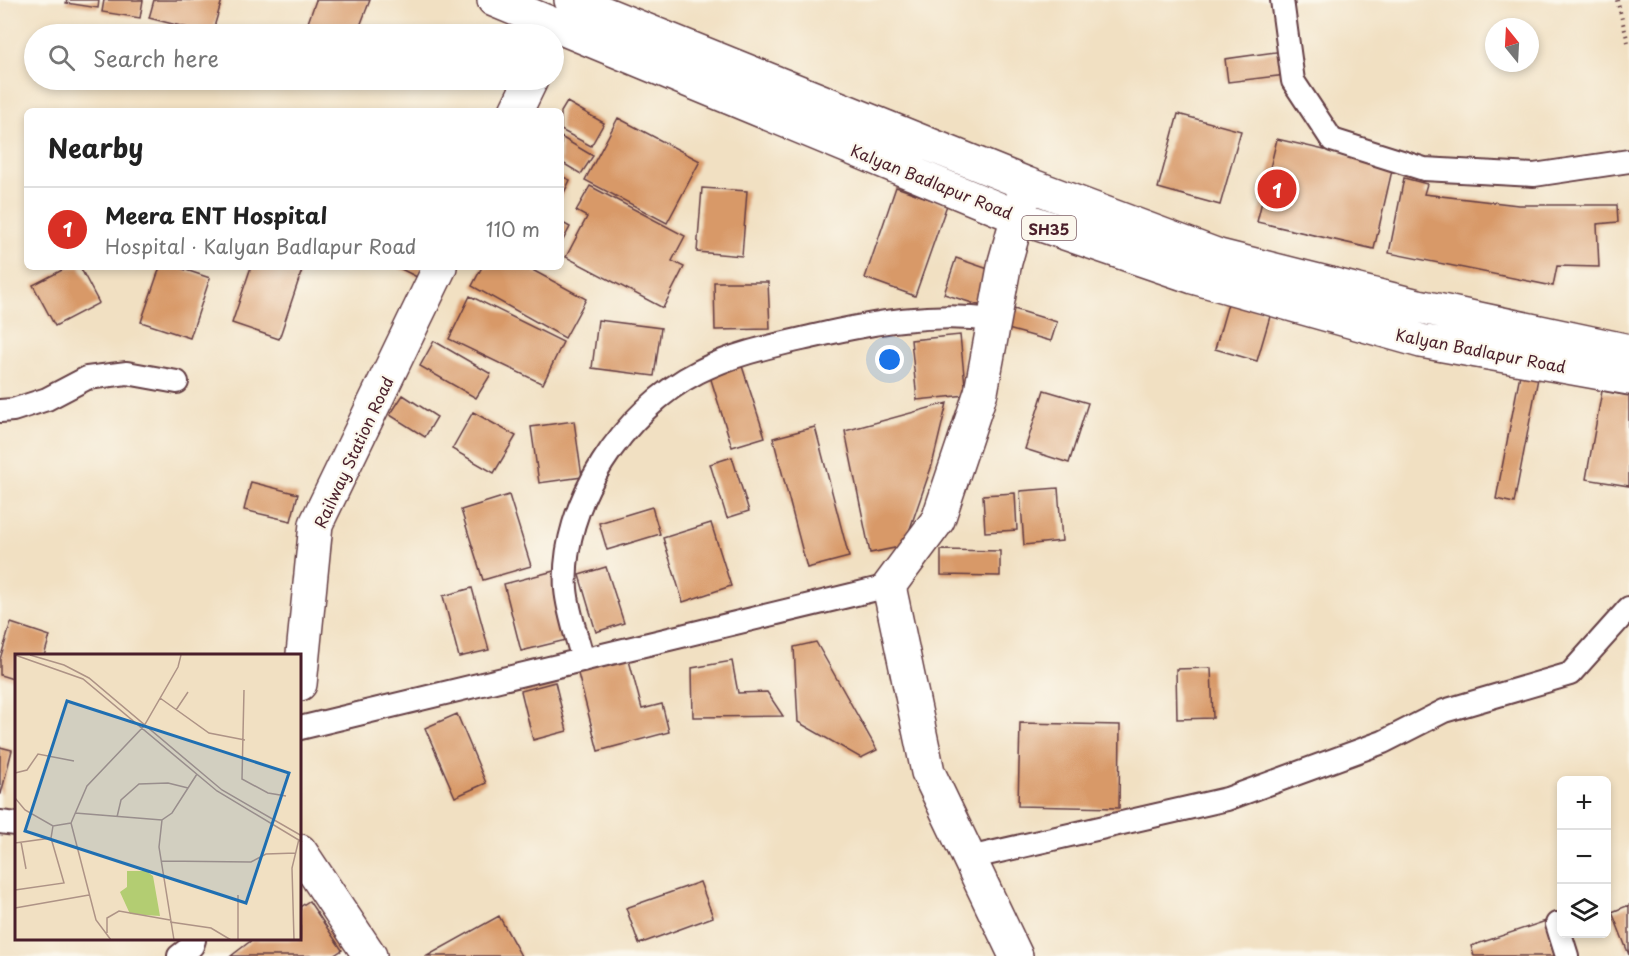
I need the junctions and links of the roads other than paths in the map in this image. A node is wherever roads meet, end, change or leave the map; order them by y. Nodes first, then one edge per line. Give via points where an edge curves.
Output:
1 (494, 0) edge
2 (1282, 0) edge
3 (562, 15) edge
4 (526, 90) edge
5 (517, 108) edge
6 (1629, 161) edge
7 (1027, 184) junction
8 (1018, 217) junction
9 (440, 270) edge
10 (994, 320) junction
11 (1629, 351) edge
12 (1629, 378) edge
13 (177, 382) dead end
14 (0, 411) edge
15 (889, 586) junction
16 (1629, 608) edge
17 (583, 660) junction
18 (302, 664) edge
19 (302, 728) edge
20 (0, 822) edge
21 (15, 824) edge
22 (302, 854) edge
23 (969, 858) junction
24 (1561, 938) edge
25 (370, 956) edge
26 (1016, 956) edge
27 (1567, 956) edge

1 - 3 main road, Kalyan Badlapur Road / SH35
2 - 6 street via 1293,81 1332,140 1425,169 1534,175
3 - 7 main road, Kalyan Badlapur Road / SH35
3 - 8 main road, Kalyan Badlapur Road / SH35
4 - 5 main road
7 - 8 main road
7 - 11 main road, Kalyan Badlapur Road / SH35 via 1219,256 1418,306
8 - 10 main road
8 - 12 main road, Kalyan Badlapur Road / SH35 via 1192,277 1422,341
9 - 18 main road, Railway Station Road via 316,524
10 - 15 main road via 981,392 938,520
10 - 17 street via 961,315 849,328 758,350 699,371 658,396 621,436 584,494 569,540 566,590
13 - 14 street via 127,373 87,378 47,399
15 - 17 street
15 - 23 main road via 928,772
16 - 23 street via 1570,674 1444,711 1383,742 1227,798
17 - 19 street
20 - 21 street
22 - 25 main road
23 - 26 main road
24 - 27 street

